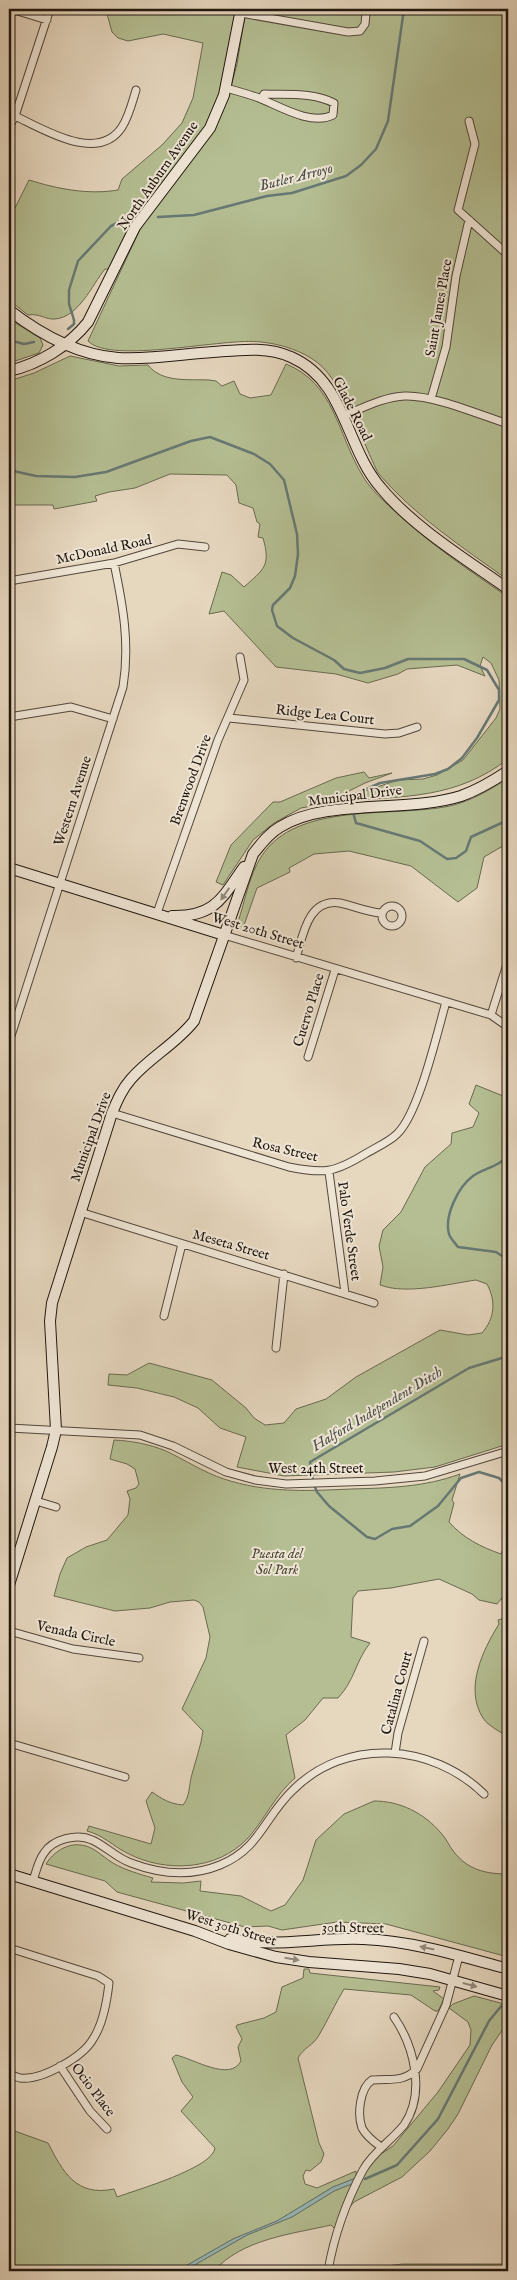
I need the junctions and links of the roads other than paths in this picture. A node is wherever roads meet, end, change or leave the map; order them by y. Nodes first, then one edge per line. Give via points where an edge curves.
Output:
1 (10, 9) edge
2 (50, 9) edge
3 (241, 11) edge
4 (366, 13) dead end
5 (47, 20) junction
6 (226, 88) junction
7 (136, 90) dead end
8 (261, 99) junction
9 (15, 116) junction
10 (469, 121) dead end
11 (9, 127) edge
12 (469, 220) junction
13 (508, 255) edge
14 (9, 310) edge
15 (66, 344) junction
16 (9, 371) edge
17 (431, 399) junction
18 (343, 416) junction
19 (508, 424) edge
20 (205, 547) dead end
21 (114, 563) junction
22 (9, 581) edge
23 (508, 589) edge
24 (240, 657) dead end
25 (9, 717) edge
26 (229, 718) junction
27 (113, 719) junction
28 (416, 727) dead end
29 (508, 770) edge
30 (253, 854) junction
31 (9, 868) edge
32 (59, 884) junction
33 (382, 913) dead end
34 (161, 915) junction
35 (224, 936) junction
36 (296, 958) junction
37 (508, 960) edge
38 (335, 970) junction
39 (446, 1002) junction
40 (492, 1015) junction
41 (508, 1027) edge
42 (9, 1042) edge
43 (308, 1057) dead end
44 (112, 1113) junction
45 (329, 1172) junction
46 (80, 1212) junction
47 (182, 1244) junction
48 (284, 1274) junction
49 (345, 1294) junction
50 (374, 1303) dead end
51 (164, 1316) dead end
52 (276, 1348) dead end
53 (9, 1428) edge
54 (56, 1430) junction
55 (508, 1451) edge
56 (36, 1501) junction
57 (56, 1507) dead end
58 (13, 1558) edge
59 (9, 1585) edge
60 (9, 1631) edge
61 (424, 1641) dead end
62 (139, 1658) dead end
63 (9, 1742) edge
64 (395, 1753) junction
65 (125, 1777) dead end
66 (484, 1794) dead end
67 (9, 1874) edge
68 (33, 1881) junction
69 (195, 1931) junction
70 (9, 1948) edge
71 (459, 1956) junction
72 (508, 1969) edge
73 (452, 1980) junction
74 (508, 1996) edge
75 (394, 2017) dead end
76 (60, 2066) junction
77 (414, 2071) junction
78 (9, 2074) edge
79 (107, 2129) dead end
80 (381, 2148) junction
81 (328, 2271) edge

1 - 5 street
2 - 5 street
3 - 4 street via 348,32 360,31 365,24
3 - 6 main road, North Auburn Avenue
5 - 9 street
6 - 8 street
6 - 15 main road, North Auburn Avenue via 210,128 135,227 95,311 78,335
7 - 9 street via 121,129 111,137 91,144 72,142
8 - 8 street via 316,118 333,115 335,108 334,103 325,98 313,96 264,94
9 - 11 street
10 - 12 street via 475,144 458,210
12 - 13 street
12 - 17 street, Saint James Place via 456,276 446,346
14 - 15 main road, Glade Road
15 - 16 main road, North Auburn Avenue
15 - 18 main road, Glade Road via 118,358 246,349 271,351 291,357 311,369 330,388
17 - 18 street via 405,396 380,400
17 - 19 street
18 - 23 main road, Glade Road via 364,464 381,488 442,542
20 - 21 street, McDonald Road via 178,544
21 - 22 street, McDonald Road
21 - 27 street, Western Avenue via 127,636 124,676
24 - 26 street, Brenwood Drive via 244,680
25 - 27 street via 71,707
26 - 28 street, Ridge Lea Court via 385,734
26 - 34 street, Brenwood Drive via 218,740
27 - 32 street, Western Avenue
29 - 30 main road, Municipal Drive via 483,787 459,796 304,816 279,827
30 -> 34 main road via 213,908 198,914
30 - 35 main road, Municipal Drive
31 - 32 main road, West 20th Street
32 - 34 main road, West 20th Street
32 - 42 street, Western Avenue
33 - 36 street via 341,903 320,906 308,920
34 - 35 main road, West 20th Street
35 - 36 street, West 20th Street
35 - 44 main road, Municipal Drive via 194,1021 131,1079
36 - 38 street, West 20th Street
37 - 40 street
38 - 39 street, West 20th Street
38 - 43 street, Cuervo Place
39 - 40 street, West 20th Street
39 - 45 street, Rosa Street via 415,1103 404,1125 388,1141
40 - 41 street, West 20th Street
44 - 45 street, Rosa Street via 289,1167
44 - 46 main road, Municipal Drive
45 - 49 street, Palo Verde Street
46 - 47 street, Meseta Street
46 - 54 main road, Municipal Drive via 51,1312
47 - 48 street, Meseta Street
47 - 51 street
48 - 49 street, Meseta Street
48 - 52 street
49 - 50 street, Meseta Street
53 - 54 street, West 24th Street
54 - 55 street, West 24th Street via 140,1435 173,1446 226,1472 286,1484 424,1476
54 - 56 main road, Municipal Drive
56 - 57 street
56 - 58 main road, Municipal Drive
58 - 59 main road, Municipal Drive
60 - 62 street, Venada Circle via 73,1649
61 - 64 street, Catalina Court
63 - 65 street
64 - 66 street via 442,1765
64 - 68 street via 353,1756 318,1770 292,1790 250,1845 228,1862 210,1869 181,1873 149,1869 122,1860 89,1839 72,1838 61,1840 46,1850
67 - 68 main road, West 30th Street
68 - 69 main road, West 30th Street
71 -> 69 main road, 30th Street via 363,1939 239,1940
69 -> 73 main road, West 30th Street via 276,1957 399,1969
70 - 76 street via 98,1976 108,1983 93,2039 84,2051
71 - 72 main road, 30th Street
71 - 73 street
73 -> 74 main road, West 30th Street
73 - 77 street via 446,2005
75 - 77 street via 405,2033
76 - 78 street via 30,2077
76 - 79 street, Ocio Place via 90,2111
77 - 80 street via 415,2092 410,2113 396,2134
77 - 80 street via 400,2079 372,2080 364,2088 362,2127
80 - 81 street via 370,2159 352,2189

